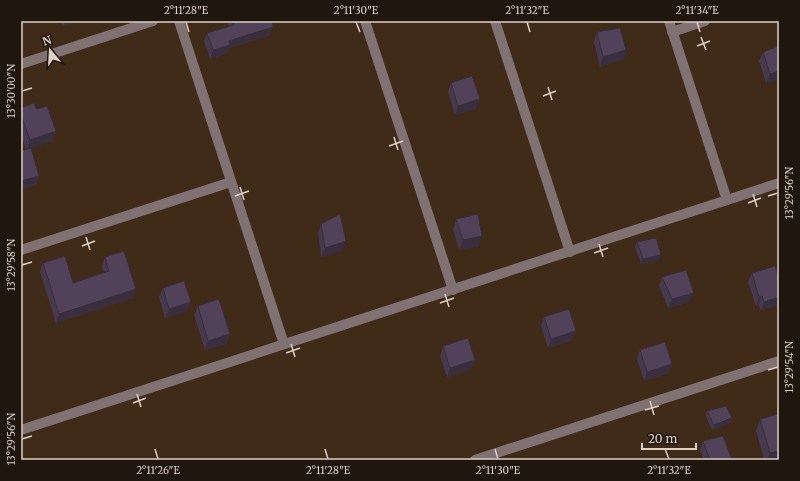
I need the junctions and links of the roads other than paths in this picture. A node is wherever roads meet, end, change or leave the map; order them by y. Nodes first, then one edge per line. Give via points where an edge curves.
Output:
1 (153, 21) edge
2 (179, 21) edge
3 (365, 21) edge
4 (495, 21) edge
5 (669, 21) edge
6 (705, 21) edge
7 (672, 32) junction
8 (21, 64) edge
9 (231, 182) junction
10 (779, 183) edge
11 (727, 200) junction
12 (21, 250) edge
13 (570, 252) junction
14 (453, 290) junction
15 (284, 344) junction
16 (779, 361) edge
17 (21, 430) edge
18 (475, 460) edge

1 - 8 street
2 - 9 street
3 - 14 street
4 - 13 street
5 - 7 street
6 - 7 street
7 - 11 street
9 - 12 street
9 - 15 street
10 - 11 street
11 - 13 street
13 - 14 street
14 - 15 street
15 - 17 street
16 - 18 street

